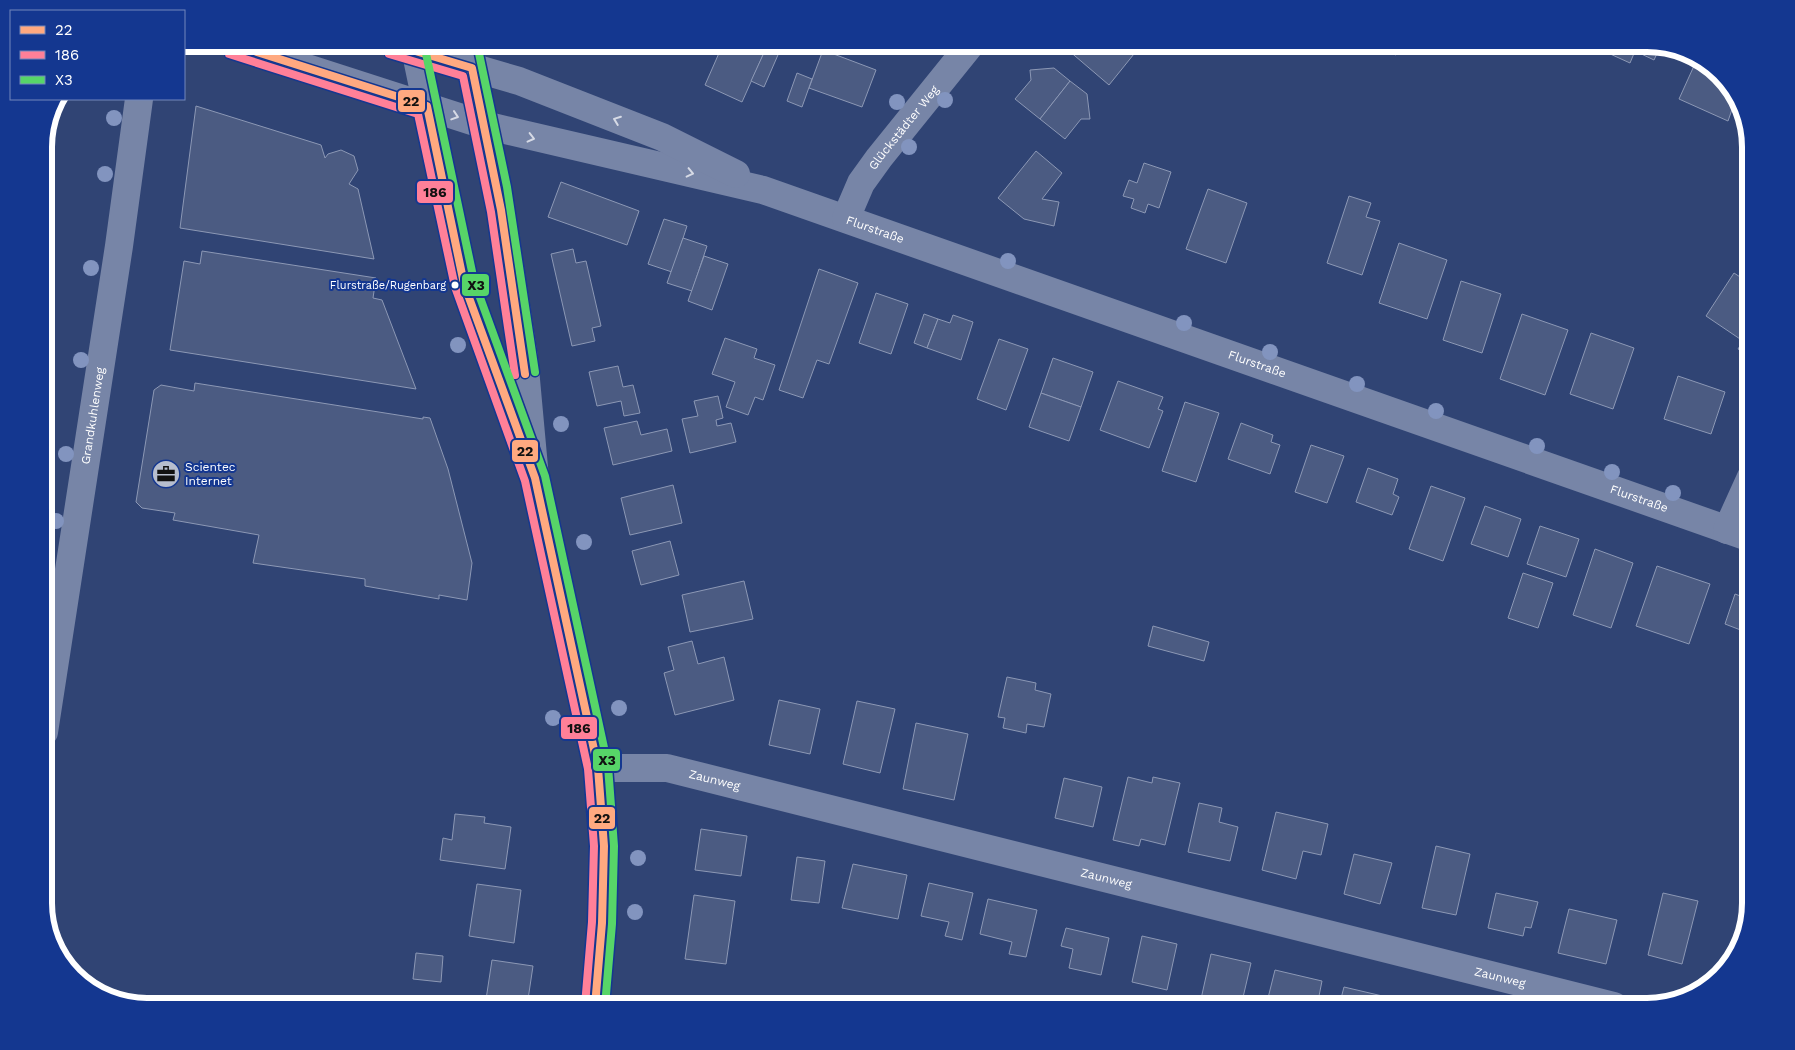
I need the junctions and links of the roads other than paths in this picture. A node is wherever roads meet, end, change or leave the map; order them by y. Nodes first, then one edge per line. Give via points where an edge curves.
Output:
1 (964, 52) edge
2 (260, 53) edge
3 (409, 53) edge
4 (449, 53) edge
5 (469, 56) edge
6 (139, 100) edge
7 (427, 106) junction
8 (484, 125) junction
9 (763, 190) junction
10 (846, 218) junction
11 (535, 478) junction
12 (1742, 520) edge
13 (1739, 534) edge
14 (53, 674) edge
15 (598, 768) junction
16 (596, 998) edge
17 (1582, 998) edge

1 - 10 street, Glückstädter Weg via 861,183
2 - 7 street, Flurstraße
3 - 7 main road
4 - 5 street, Flurstraße
5 - 8 main road
9 -> 5 street, Flurstraße via 721,165 662,137 519,81
6 - 14 street, Grandkuhlenweg
7 -> 8 street, Flurstraße
7 - 11 main road via 464,284
8 -> 9 street, Flurstraße
8 - 11 main road via 524,358
9 - 10 street, Flurstraße
10 - 13 street, Flurstraße
11 - 15 main road
12 - 13 street
15 - 16 main road via 604,846
15 - 17 street, Zaunweg via 667,768

